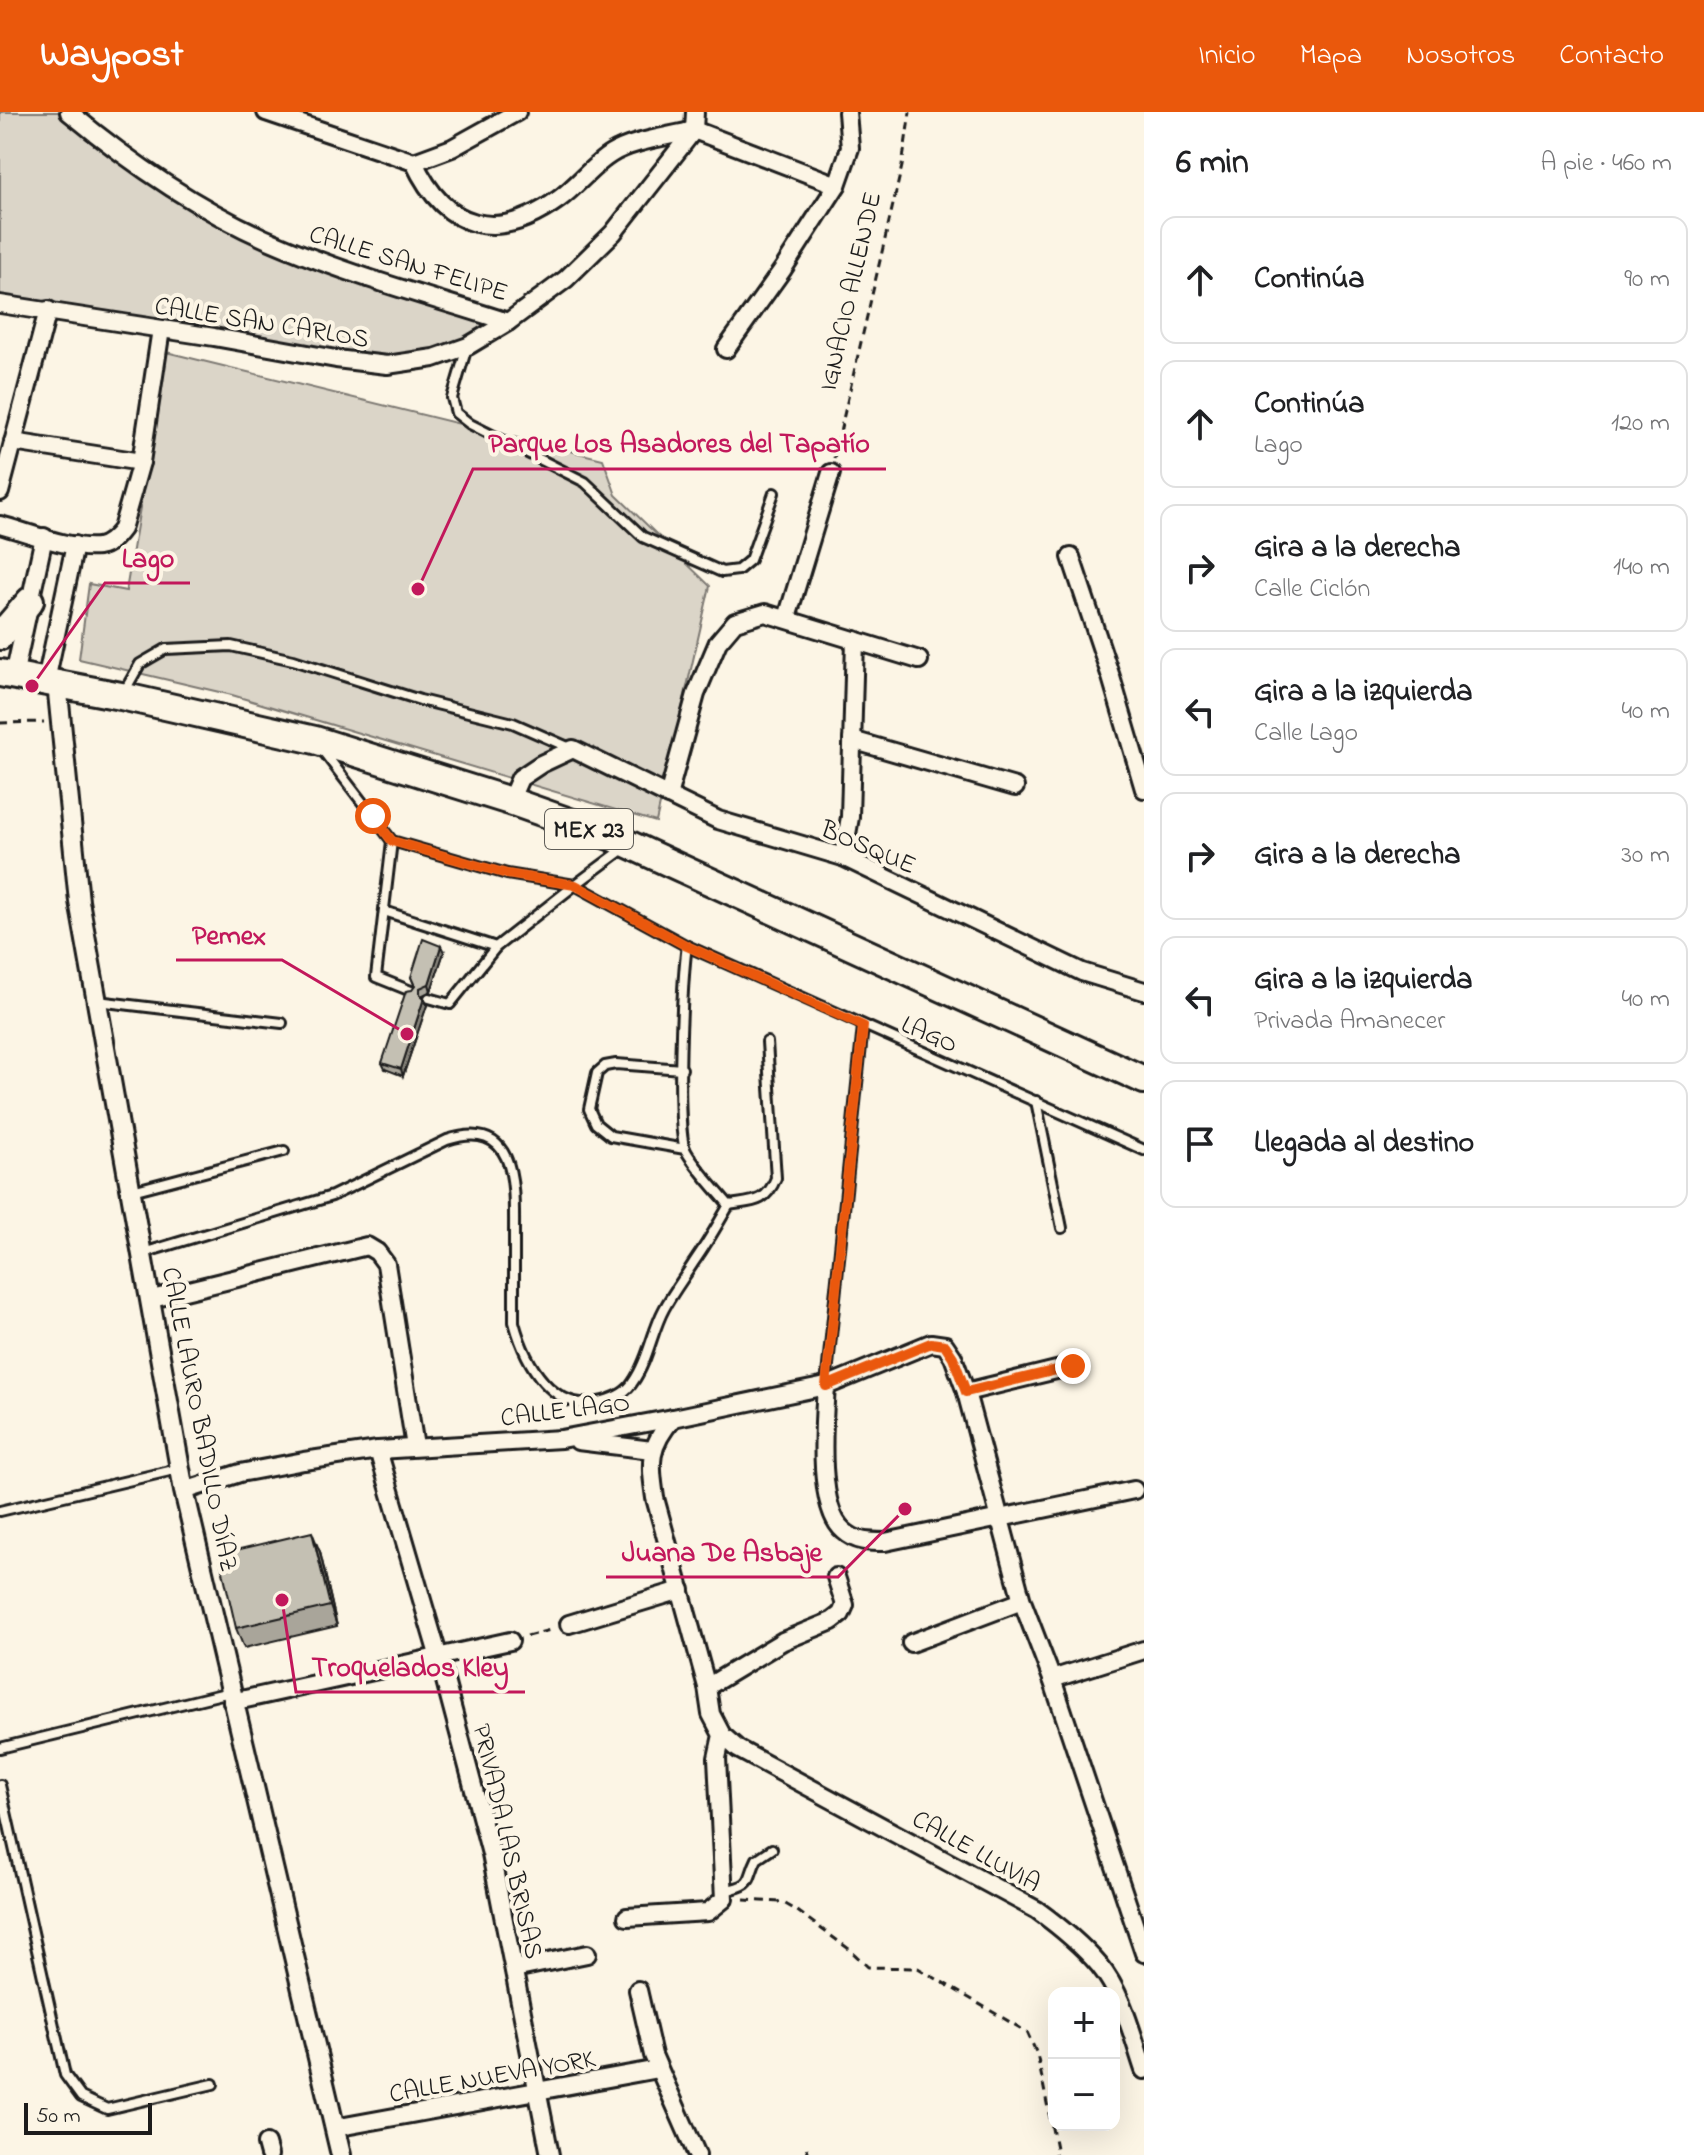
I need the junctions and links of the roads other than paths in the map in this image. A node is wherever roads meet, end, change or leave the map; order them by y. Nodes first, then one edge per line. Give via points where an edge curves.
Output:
1 (69, 112) edge
2 (266, 112) edge
3 (517, 112) edge
4 (695, 112) edge
5 (847, 112) edge
6 (694, 130) junction
7 (414, 162) junction
8 (837, 185) junction
9 (0, 304) edge
10 (48, 310) junction
11 (508, 322) junction
12 (161, 329) junction
13 (468, 346) junction
14 (726, 349) dead end
15 (13, 442) junction
16 (141, 462) junction
17 (831, 473) road end
18 (0, 492) edge
19 (774, 493) dead end
20 (0, 525) edge
21 (44, 537) junction
22 (75, 545) junction
23 (1071, 557) dead end
24 (30, 601) junction
25 (787, 618) junction
26 (0, 636) edge
27 (855, 640) junction
28 (919, 660) dead end
29 (7, 674) edge
30 (52, 682) junction
31 (121, 696) junction
32 (315, 740) junction
33 (852, 740) junction
34 (573, 749) junction
35 (1015, 787) dead end
36 (1144, 789) edge
37 (668, 796) junction
38 (510, 801) junction
39 (392, 841) junction
40 (629, 844) junction
41 (843, 857) junction
42 (575, 885) junction
43 (384, 911) junction
44 (687, 946) junction
45 (496, 947) junction
46 (411, 991) edge
47 (1144, 991) edge
48 (429, 998) dead end
49 (97, 1001) junction
50 (282, 1023) dead end
51 (863, 1026) junction
52 (767, 1042) dead end
53 (682, 1069) junction
54 (1144, 1080) edge
55 (1036, 1101) junction
56 (685, 1149) junction
57 (1144, 1150) edge
58 (284, 1151) dead end
59 (132, 1191) junction
60 (729, 1205) junction
61 (1062, 1228) dead end
62 (143, 1253) junction
63 (152, 1299) junction
64 (1073, 1366) dead end
65 (826, 1386) junction
66 (966, 1392) junction
67 (673, 1418) junction
68 (561, 1439) junction
69 (415, 1447) junction
70 (378, 1450) junction
71 (652, 1450) junction
72 (181, 1469) junction
73 (1134, 1490) dead end
74 (184, 1491) junction
75 (0, 1511) edge
76 (1001, 1518) junction
77 (836, 1577) dead end
78 (681, 1590) junction
79 (1022, 1601) junction
80 (569, 1624) road end
81 (510, 1641) road end
82 (911, 1643) dead end
83 (1144, 1650) edge
84 (439, 1658) junction
85 (1052, 1679) junction
86 (707, 1687) junction
87 (231, 1697) junction
88 (722, 1735) junction
89 (0, 1748) edge
90 (0, 1785) edge
91 (772, 1849) dead end
92 (721, 1899) junction
93 (627, 1917) dead end
94 (1144, 1953) edge
95 (587, 1954) dead end
96 (514, 1969) junction
97 (638, 1990) dead end
98 (658, 2069) junction
99 (1144, 2070) edge
100 (213, 2084) dead end
101 (536, 2092) junction
102 (334, 2128) junction
103 (341, 2155) edge
104 (550, 2155) edge
105 (697, 2155) edge

1 - 11 street, CALLE SAN FELIPE via 118,153 198,204 284,248
2 - 7 street
3 - 7 street via 452,148
4 - 6 street
5 - 8 street via 850,148
6 - 7 street via 609,155 559,199 531,217 504,225 478,225 458,215 424,183
6 - 8 street
6 - 11 street, CALLE SAN FELIPE via 613,233 566,279
8 - 14 street
9 - 10 street, CALLE SAN CARLOS
10 - 12 street, CALLE SAN CARLOS
10 - 15 street
11 - 13 street, CALLE SAN CARLOS
12 - 13 street, CALLE SAN CARLOS via 387,365
12 - 16 street
13 - 19 lane via 452,398 456,413 585,482 643,537 722,572 738,570 750,560
15 - 16 street
15 - 18 street
16 - 22 street via 122,529 107,544
17 - 25 street
20 - 21 street
21 - 22 street
21 - 24 street
22 - 30 street
23 - 36 street
24 - 26 highway
24 - 29 street
25 - 27 street
25 - 37 street via 765,613 735,622 718,642 696,694
27 - 28 street
27 - 33 street
29 - 30 highway, MEX 23
30 - 31 highway, MEX 23
30 - 49 street, CALLE LAURO BADILLO DÍAZ
31 - 32 highway, MEX 23
31 - 34 lane, BOSQUE via 150,656 166,649 231,646 513,723
32 - 38 highway, MEX 23
32 - 39 lane
33 - 35 street
33 - 41 street
34 - 37 street, BOSQUE
34 - 38 street via 520,778
37 - 41 street, BOSQUE via 718,820
38 - 40 highway, MEX 23
39 - 42 lane, LAGO via 507,874
39 - 43 lane
40 - 42 lane
40 - 54 highway, MEX 23
41 - 47 street, BOSQUE via 1082,972
42 - 44 lane, LAGO
42 - 45 lane
43 - 45 lane
43 - 46 lane via 376,977
44 - 51 lane, LAGO
44 - 53 lane
45 - 48 lane via 450,1004
49 - 50 lane
49 - 59 street, CALLE LAURO BADILLO DÍAZ
51 - 55 lane, LAGO
51 - 65 lane
52 - 60 lane via 776,1178 770,1193 758,1201
53 - 56 lane
53 - 56 lane via 605,1066 597,1073 589,1109 596,1124 611,1136
55 - 57 lane, LAGO
55 - 61 lane
56 - 60 lane
58 - 59 lane
59 - 62 street, CALLE LAURO BADILLO DÍAZ
60 - 62 lane via 670,1299 634,1381 624,1392 590,1404 569,1402 543,1382 519,1344 514,1322 514,1188 508,1158 490,1139 463,1135 447,1140 332,1196
62 - 63 street, CALLE LAURO BADILLO DÍAZ
63 - 69 street via 367,1246 386,1264
63 - 72 street, CALLE LAURO BADILLO DÍAZ
64 - 66 street
65 - 66 street, CALLE LAGO via 931,1343 945,1345
65 - 67 street, CALLE LAGO
65 - 76 street via 822,1450 830,1505 843,1531 866,1542 885,1542
66 - 76 street
67 - 68 street, CALLE LAGO
67 - 71 street
68 - 69 street, CALLE LAGO
68 - 71 street
69 - 70 street, CALLE LAGO
70 - 74 street, CALLE LAGO via 240,1473
70 - 84 street, PRIVADA LAS BRISAS
71 - 78 street via 655,1498
72 - 74 street, CALLE LAURO BADILLO DÍAZ
72 - 75 lane
73 - 76 street
74 - 87 street, CALLE LAURO BADILLO DÍAZ
76 - 79 street
77 - 86 street via 845,1605 841,1614 783,1641
78 - 80 street
78 - 86 street
79 - 82 street
79 - 85 street
81 - 84 street
83 - 85 street
84 - 87 street
84 - 96 street, PRIVADA LAS BRISAS via 491,1854
85 - 94 street
86 - 88 street via 711,1714
87 - 89 lane
87 - 102 street, CALLE LAURO BADILLO DÍAZ
88 - 92 street via 717,1758
88 - 99 street, CALLE LLUVIA via 738,1749 1037,1910 1063,1930 1111,1982
90 - 100 lane via 65,2075 81,2097 107,2109
91 - 92 lane via 757,1859 753,1878
92 - 93 street via 708,1912
95 - 96 street
96 - 101 street, PRIVADA LAS BRISAS
97 - 98 street
98 - 101 street, CALLE NUEVA YORK
98 - 105 street
101 - 102 street, CALLE NUEVA YORK
101 - 104 street, PRIVADA LAS BRISAS
102 - 103 street, CALLE LAURO BADILLO DÍAZ

